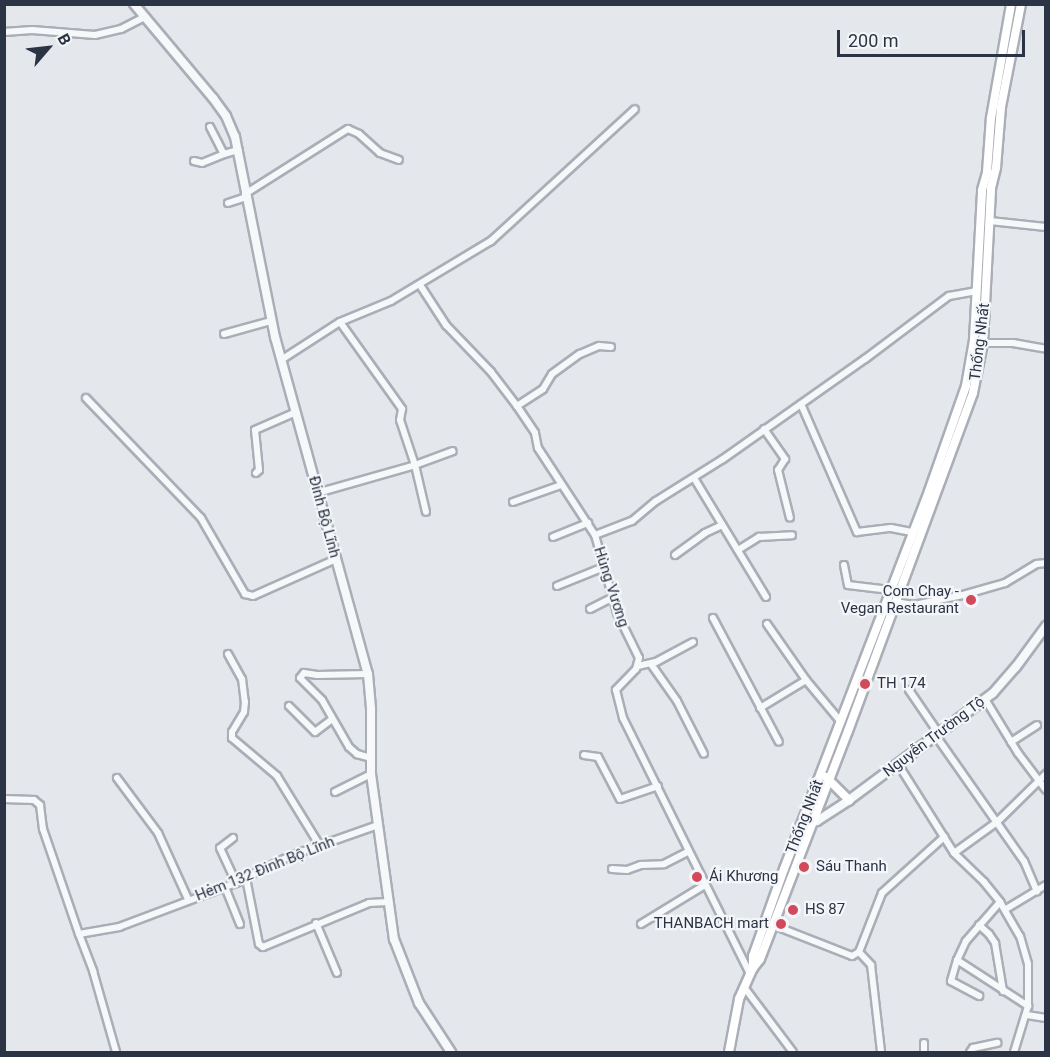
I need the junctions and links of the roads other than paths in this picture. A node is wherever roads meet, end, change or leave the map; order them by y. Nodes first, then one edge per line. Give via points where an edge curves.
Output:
1 (134, 4) edge
2 (1011, 4) edge
3 (1021, 4) edge
4 (145, 17) junction
5 (4, 32) edge
6 (635, 110) dead end
7 (210, 127) dead end
8 (238, 150) junction
9 (224, 154) junction
10 (399, 160) dead end
11 (194, 161) dead end
12 (245, 196) junction
13 (228, 203) dead end
14 (990, 221) junction
15 (1046, 227) edge
16 (985, 234) junction
17 (420, 285) junction
18 (976, 291) junction
19 (271, 321) junction
20 (340, 322) junction
21 (224, 334) dead end
22 (983, 343) junction
23 (611, 347) dead end
24 (1046, 350) edge
25 (281, 360) junction
26 (86, 398) dead end
27 (801, 404) junction
28 (518, 406) junction
29 (296, 412) junction
30 (764, 429) junction
31 (453, 451) dead end
32 (415, 465) junction
33 (256, 472) dead end
34 (694, 478) junction
35 (561, 485) junction
36 (317, 493) junction
37 (513, 502) dead end
38 (426, 512) dead end
39 (790, 518) dead end
40 (588, 523) junction
41 (722, 525) junction
42 (912, 532) junction
43 (595, 535) junction
44 (792, 535) dead end
45 (553, 537) dead end
46 (738, 550) junction
47 (675, 555) dead end
48 (336, 559) junction
49 (1046, 563) edge
50 (844, 565) dead end
51 (604, 567) junction
52 (557, 586) dead end
53 (890, 590) junction
54 (766, 597) dead end
55 (612, 598) junction
56 (895, 602) junction
57 (591, 609) dead end
58 (714, 618) dead end
59 (884, 620) junction
60 (767, 624) dead end
61 (1046, 626) edge
62 (693, 642) dead end
63 (228, 654) dead end
64 (651, 664) junction
65 (638, 666) junction
66 (368, 674) junction
67 (806, 680) junction
68 (909, 690) dead end
69 (985, 699) junction
70 (289, 706) dead end
71 (760, 708) junction
72 (332, 719) junction
73 (841, 722) junction
74 (1037, 725) dead end
75 (938, 735) junction
76 (779, 742) dead end
77 (1011, 742) junction
78 (704, 754) dead end
79 (584, 755) dead end
80 (371, 758) junction
81 (898, 764) junction
82 (371, 774) junction
83 (1046, 774) edge
84 (825, 777) junction
85 (117, 778) dead end
86 (1038, 780) junction
87 (658, 786) junction
88 (1046, 790) edge
89 (335, 792) dead end
90 (4, 799) edge
91 (849, 800) junction
92 (803, 819) junction
93 (997, 822) junction
94 (813, 823) junction
95 (378, 825) junction
96 (944, 837) junction
97 (233, 838) dead end
98 (320, 846) junction
99 (689, 851) junction
100 (954, 853) junction
101 (612, 869) dead end
102 (246, 878) junction
103 (236, 883) junction
104 (705, 885) junction
105 (1046, 885) edge
106 (225, 887) junction
107 (1037, 891) junction
108 (188, 899) junction
109 (388, 902) junction
110 (1000, 902) junction
111 (1006, 909) junction
112 (316, 923) junction
113 (240, 924) dead end
114 (641, 924) dead end
115 (979, 925) junction
116 (773, 926) junction
117 (79, 934) junction
118 (859, 952) junction
119 (957, 960) junction
120 (751, 971) junction
121 (337, 973) dead end
122 (744, 987) junction
123 (1002, 991) junction
124 (978, 996) dead end
125 (1028, 1006) junction
126 (1027, 1015) junction
127 (1046, 1018) edge
128 (924, 1043) dead end
129 (997, 1043) dead end
130 (116, 1053) edge
131 (451, 1053) edge
132 (729, 1053) edge
133 (793, 1053) edge
134 (881, 1053) edge
135 (924, 1053) edge
136 (970, 1053) edge
137 (1014, 1053) edge

1 - 4 street, Đinh Bộ Lĩnh
2 - 16 main road, Thống Nhất via 991,118
3 - 14 main road, Thống Nhất via 1001,107
4 - 5 street via 95,35
4 - 8 street, Đinh Bộ Lĩnh via 226,116
6 - 17 street via 513,224
7 - 9 street
8 - 9 street
8 - 12 street, Đinh Bộ Lĩnh
9 - 11 street via 202,163
10 - 12 street via 380,153 348,129
12 - 13 street
12 - 19 street, Đinh Bộ Lĩnh
14 - 15 street
14 - 16 main road, Thống Nhất
16 - 18 main road, Thống Nhất
16 - 22 main road, Thống Nhất
17 - 20 street
17 - 28 street, Hùng Vương via 446,325
18 - 27 street via 949,296
18 - 42 main road, Thống Nhất via 973,349 966,386
19 - 21 street
19 - 25 street, Đinh Bộ Lĩnh
20 - 25 street
20 - 32 street via 402,409 400,420
22 - 24 street via 1013,343
22 - 56 main road, Thống Nhất via 969,407
23 - 28 street via 592,348 580,354 552,374 543,389
25 - 29 street, Đinh Bộ Lĩnh
26 - 48 street via 201,518 245,594 254,597
27 - 30 street
27 - 42 street via 857,532 882,528
28 - 35 street, Hùng Vương
29 - 33 street via 255,430 259,470
29 - 36 street, Đinh Bộ Lĩnh
30 - 34 street
30 - 39 street via 785,459 778,470
31 - 32 street
32 - 36 street
32 - 38 street
34 - 41 street
34 - 43 street via 628,524
35 - 37 street
35 - 40 street, Hùng Vương
36 - 48 street, Đinh Bộ Lĩnh
40 - 43 street, Hùng Vương
40 - 45 street
41 - 46 street
41 - 47 street
42 - 53 main road, Thống Nhất
43 - 51 street, Hùng Vương
44 - 46 street via 759,537
46 - 54 street
48 - 66 street, Đinh Bộ Lĩnh
49 - 56 street via 1037,564 1005,583 963,595 914,605
50 - 53 street via 848,585
51 - 52 street
51 - 55 street, Hùng Vương
53 - 59 main road, Thống Nhất
55 - 57 street
55 - 65 street, Hùng Vương via 638,655
56 - 59 main road, Thống Nhất
58 - 71 street
59 - 73 main road, Thống Nhất
59 - 84 main road, Thống Nhất
60 - 67 street
61 - 69 street, Nguyễn Trường Tộ via 1010,675
62 - 64 street
63 - 98 street via 242,679 245,702 232,738 278,776
64 - 65 street
64 - 78 street via 677,701
65 - 87 street via 618,686 616,696 630,736
66 - 72 street via 302,674 301,680 322,700
66 - 80 street, Đinh Bộ Lĩnh
67 - 71 street
67 - 73 street
68 - 75 street
69 - 75 street, Nguyễn Trường Tộ
69 - 77 street
70 - 72 street via 315,732
71 - 76 street
72 - 80 street via 349,747
73 - 84 main road, Thống Nhất
74 - 77 street
75 - 81 street, Nguyễn Trường Tộ
75 - 93 street
77 - 86 street
79 - 87 street via 598,757 620,799
80 - 82 street, Đinh Bộ Lĩnh
81 - 91 street, Nguyễn Trường Tộ
81 - 96 street
82 - 89 street
82 - 95 street, Đinh Bộ Lĩnh
83 - 86 street
84 - 91 main road
84 - 92 main road, Thống Nhất
84 - 94 main road, Thống Nhất
85 - 108 street via 158,833
86 - 88 street
86 - 93 street
87 - 99 street
90 - 117 street via 34,800 40,805 43,829
91 - 94 street, Nguyễn Trường Tộ
92 - 94 street
92 - 120 main road, Thống Nhất
93 - 100 street
93 - 107 street via 1029,869
94 - 116 main road, Thống Nhất
95 - 98 street, Hẻm 132 Đinh Bộ Lĩnh
95 - 109 street, Đinh Bộ Lĩnh
96 - 100 street
96 - 118 street via 882,893
97 - 103 street via 220,848
98 - 102 street, Hẻm 132 Đinh Bộ Lĩnh
99 - 101 street via 664,864
99 - 104 street
100 - 110 street
102 - 103 street, Hẻm 132 Đinh Bộ Lĩnh
102 - 112 street via 260,946 281,941
103 - 106 street, Hẻm 132 Đinh Bộ Lĩnh
104 - 114 street
104 - 120 street
105 - 107 street
106 - 108 street, Hẻm 132 Đinh Bộ Lĩnh
106 - 113 street
107 - 111 street
108 - 117 street, Hẻm 132 Đinh Bộ Lĩnh via 119,927
109 - 112 street via 369,903
109 - 131 street, Đinh Bộ Lĩnh via 407,976
110 - 111 street
110 - 115 street
111 - 125 street via 1026,954
112 - 121 street
115 - 119 street via 962,946
115 - 123 street via 995,943
116 - 118 street via 852,956
116 - 120 main road, Thống Nhất
117 - 130 street
118 - 134 street via 871,965
119 - 123 street
119 - 124 street via 951,981
120 - 122 main road
122 - 132 main road
122 - 133 street
123 - 125 street
125 - 126 street
126 - 127 street
126 - 137 street
128 - 135 street
129 - 136 street via 972,1048

